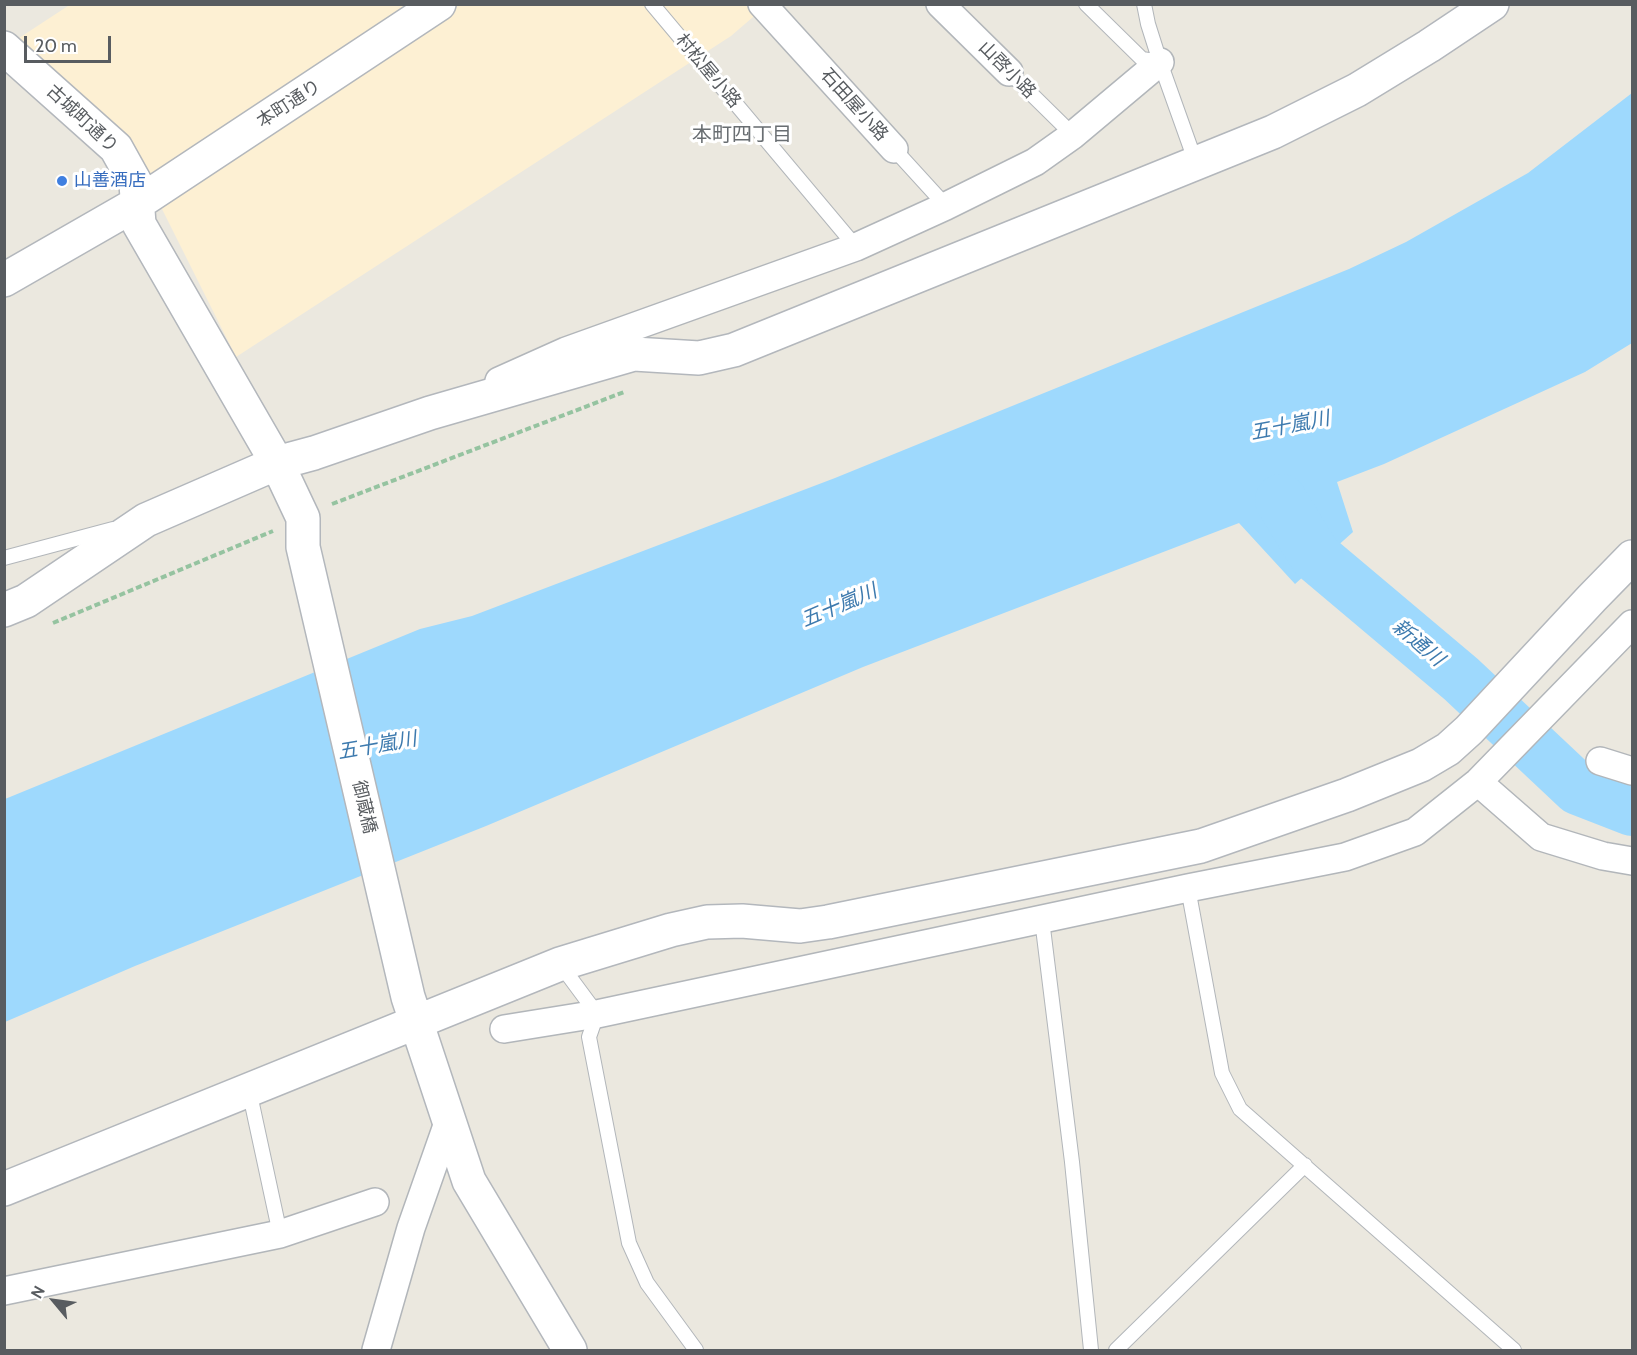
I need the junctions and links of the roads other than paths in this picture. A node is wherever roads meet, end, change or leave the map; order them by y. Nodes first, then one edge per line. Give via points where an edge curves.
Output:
1 (439, 4) edge
2 (652, 4) edge
3 (762, 4) edge
4 (940, 4) edge
5 (1086, 4) edge
6 (1144, 4) edge
7 (1492, 4) edge
8 (4, 48) edge
9 (1160, 63) junction
10 (1009, 72) joint
11 (1073, 135) junction
12 (894, 149) joint
13 (1196, 163) junction
14 (138, 203) junction
15 (946, 206) junction
16 (856, 247) junction
17 (4, 280) edge
18 (430, 413) junction
19 (277, 463) junction
20 (146, 520) junction
21 (1632, 557) edge
22 (4, 558) edge
23 (4, 610) edge
24 (1632, 624) edge
25 (1600, 761) dead end
26 (1632, 771) edge
27 (1478, 782) junction
28 (1632, 861) edge
29 (1188, 888) junction
30 (1042, 920) junction
31 (560, 964) junction
32 (412, 1010) junction
33 (597, 1014) junction
34 (504, 1029) dead end
35 (249, 1090) junction
36 (449, 1120) junction
37 (1305, 1165) junction
38 (4, 1188) edge
39 (375, 1202) dead end
40 (280, 1234) junction
41 (4, 1291) edge
42 (376, 1350) edge
43 (570, 1350) edge
44 (696, 1350) edge
45 (1091, 1350) edge
46 (1116, 1350) edge
47 (1514, 1350) edge

1 - 14 street, 本町通り
2 - 16 lane, 村松屋小路
3 - 12 street, 石田屋小路
4 - 10 street, 山啓小路
5 - 9 lane via 1142,59
6 - 9 lane
7 - 13 street via 1357,90 1273,132
8 - 14 street, 古城町通り via 116,148 136,184
9 - 11 street
9 - 13 lane
10 - 11 lane, 山啓小路
11 - 15 street via 1035,162
12 - 15 lane, 石田屋小路
13 - 18 street via 734,350 699,358 634,354
14 - 17 street, 本町通り
14 - 19 street, 古城町通り via 139,224
15 - 16 street
16 - 18 street via 566,351
18 - 19 street
19 - 20 street
19 - 32 street, 御蔵橋 via 303,533
20 - 22 lane
20 - 23 street via 26,601
21 - 31 street via 1448,749 1421,765 1347,795 1201,846 828,922 800,926 707,922
24 - 27 street
25 - 26 street
27 - 28 street via 1541,837
27 - 29 street via 1415,832 1345,857
29 - 30 street
29 - 37 lane via 1222,1073 1240,1109
30 - 33 street
30 - 45 lane
31 - 32 street
31 - 33 lane
32 - 35 street
32 - 36 street, 御蔵橋
33 - 34 street
33 - 44 lane via 589,1037 629,1242 647,1283
35 - 38 street
35 - 40 lane
36 - 42 street via 411,1228
36 - 43 street, 御蔵橋 via 469,1181
37 - 46 lane
37 - 47 lane
39 - 40 street
40 - 41 street

